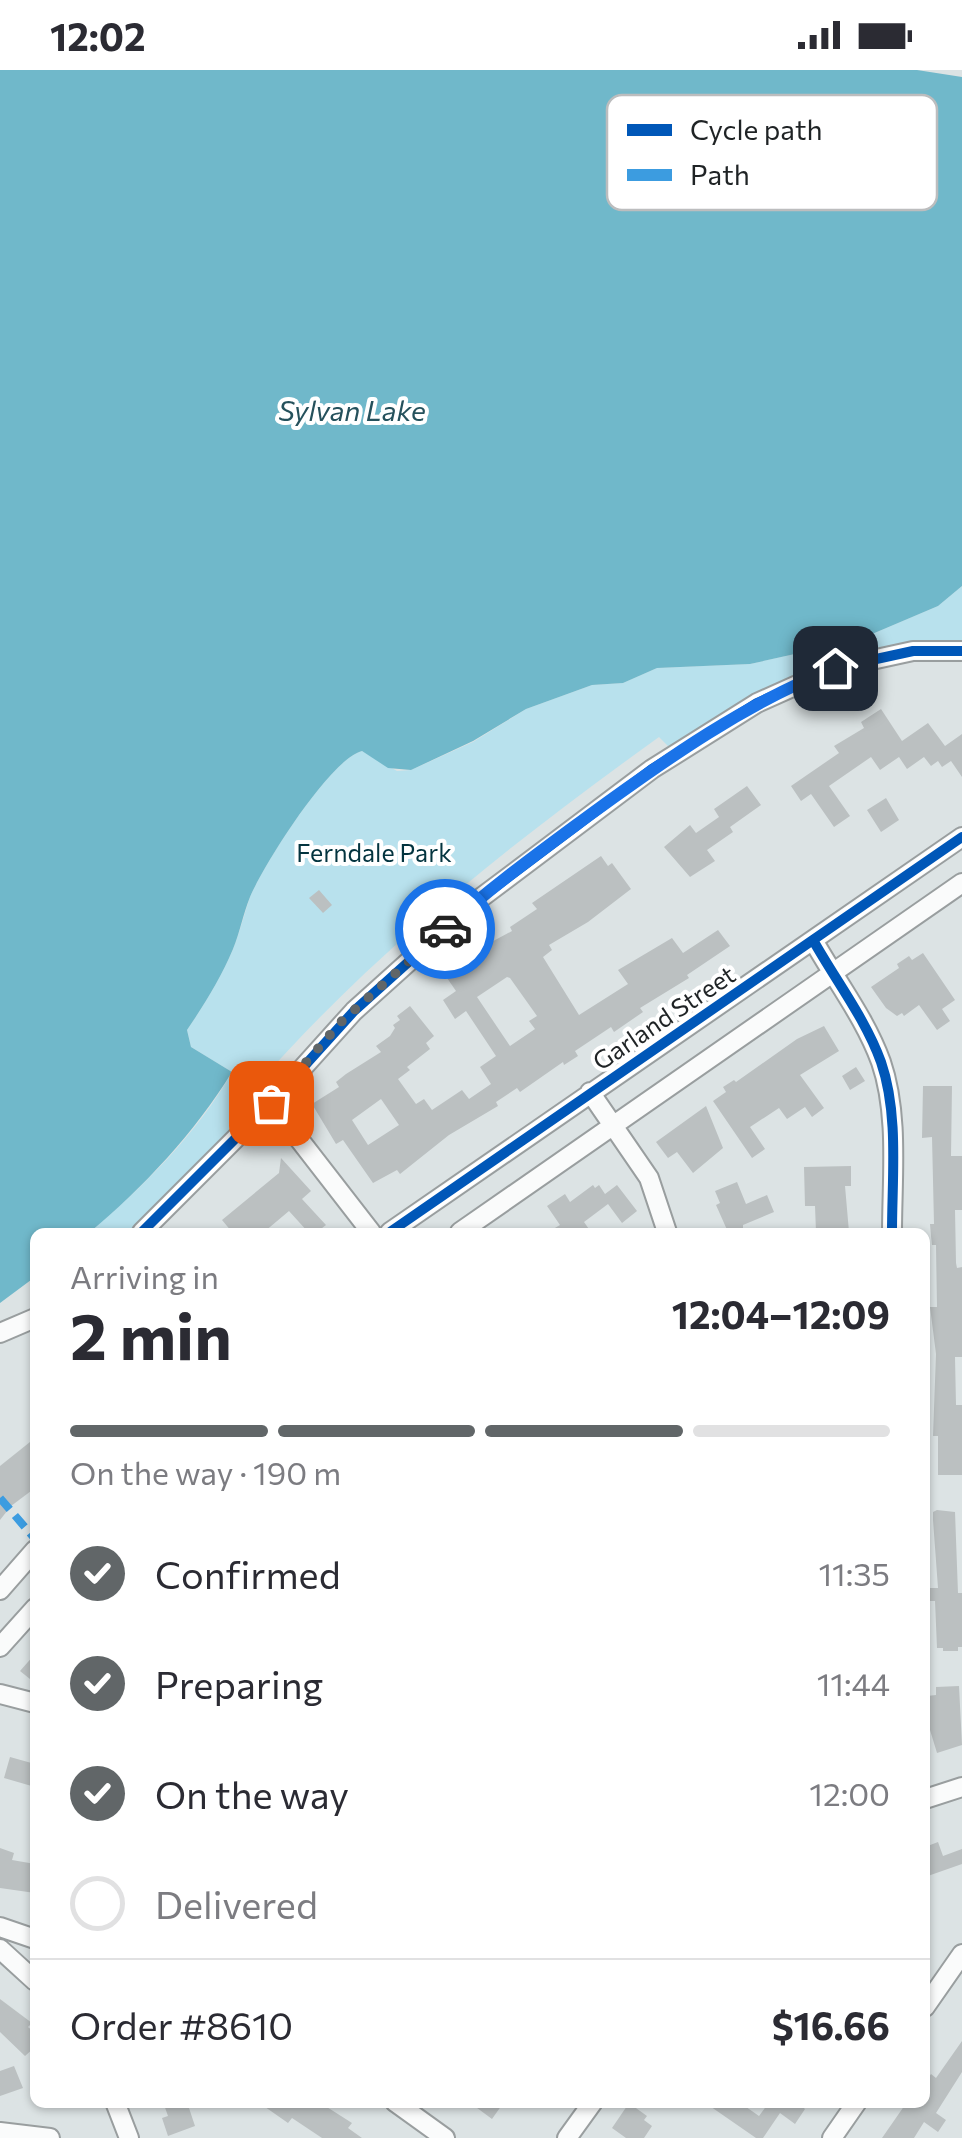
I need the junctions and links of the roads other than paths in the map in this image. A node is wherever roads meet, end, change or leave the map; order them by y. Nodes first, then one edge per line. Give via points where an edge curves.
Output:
1 (962, 650) edge
2 (962, 838) edge
3 (962, 883) edge
4 (813, 940) junction
5 (832, 973) junction
6 (590, 1092) junction
7 (271, 1103) junction
8 (612, 1125) junction
9 (146, 1228) edge
10 (368, 1228) edge
11 (396, 1228) edge
12 (466, 1228) edge
13 (666, 1228) edge
14 (892, 1228) edge
15 (30, 1320) edge
16 (0, 1333) edge
17 (30, 1556) edge
18 (0, 1590) edge
19 (30, 1614) edge
20 (0, 1648) edge
21 (0, 1694) edge
22 (30, 1702) edge
23 (962, 1787) edge
24 (930, 1797) edge
25 (0, 1927) edge
26 (30, 1937) edge
27 (0, 1949) edge
28 (962, 1954) edge
29 (30, 1976) edge
30 (930, 1999) edge
31 (116, 2108) edge
32 (404, 2108) edge
33 (589, 2108) edge
34 (853, 2108) edge
35 (0, 2132) edge
36 (50, 2138) edge
37 (129, 2138) edge
38 (445, 2138) edge
39 (568, 2138) edge
40 (832, 2138) edge

1 - 7 street via 912,651 835,668 757,703 663,762 474,903 341,1022
2 - 4 street, Garland Street
3 - 5 street
4 - 5 street
4 - 6 street, Garland Street
5 - 8 street
5 - 14 street via 882,1065 892,1125
6 - 8 street
6 - 11 street, Garland Street
7 - 9 street
7 - 10 street
8 - 12 street
8 - 13 street via 648,1178
15 - 16 street
17 - 18 street
19 - 20 street
21 - 22 street
23 - 24 street
25 - 26 street
27 - 29 street
28 - 30 street
31 - 37 street
32 - 38 street
33 - 39 street
34 - 40 street
35 - 36 street

